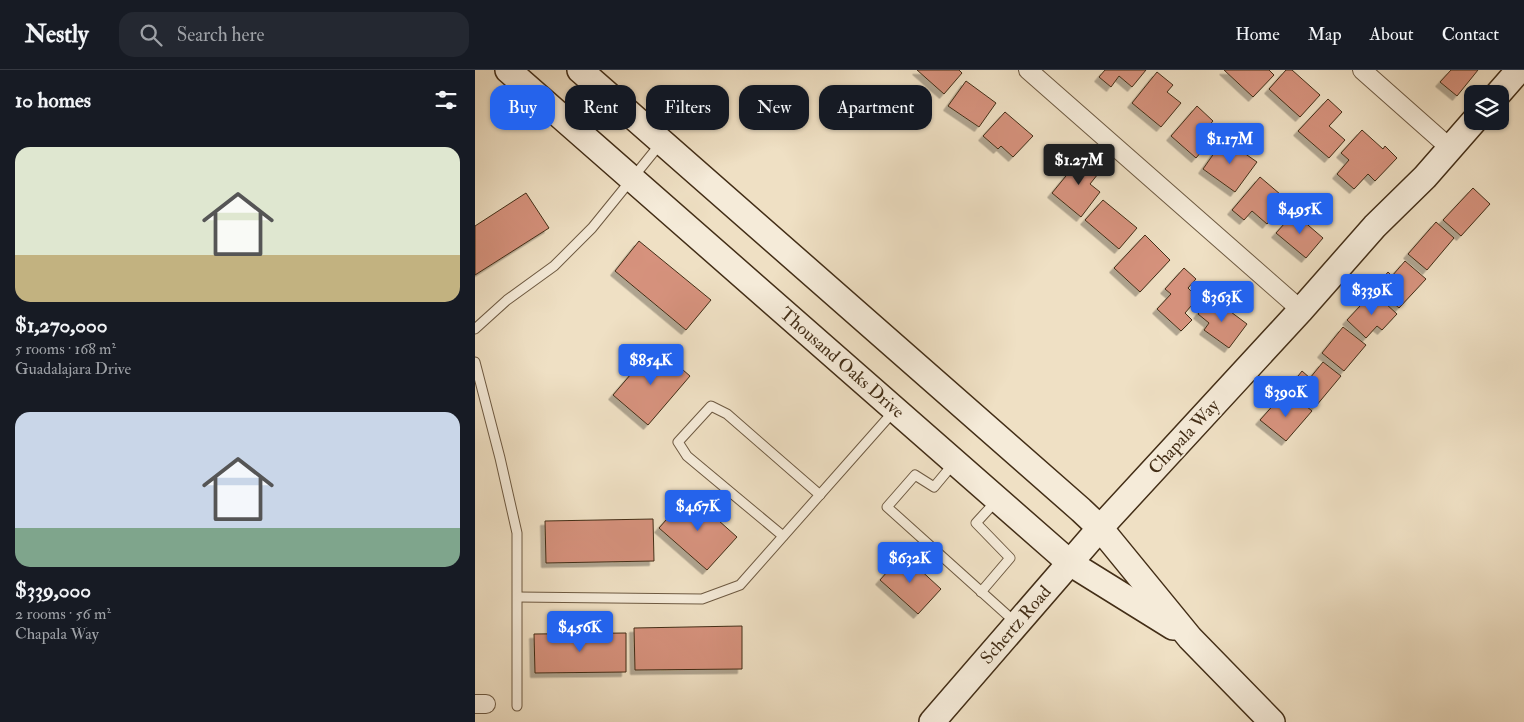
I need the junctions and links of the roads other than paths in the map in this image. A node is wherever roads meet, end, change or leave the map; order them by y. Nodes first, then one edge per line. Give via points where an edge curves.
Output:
1 (509, 70) edge
2 (580, 70) edge
3 (1028, 70) edge
4 (1362, 70) edge
5 (1519, 70) edge
6 (1506, 85) edge
7 (1466, 130) edge
8 (662, 142) junction
9 (1450, 148) junction
10 (632, 178) junction
11 (1301, 310) junction
12 (475, 329) edge
13 (475, 362) edge
14 (895, 410) junction
15 (955, 462) junction
16 (820, 494) junction
17 (997, 500) junction
18 (1100, 528) junction
19 (783, 536) junction
20 (1070, 563) junction
21 (981, 592) junction
22 (517, 597) junction
23 (1017, 624) junction
24 (1190, 638) junction
25 (517, 706) dead end
26 (932, 722) edge
27 (1271, 722) edge

1 - 10 main road, Thousand Oaks Drive
2 - 8 main road, Thousand Oaks Drive
3 - 11 street
4 - 9 street
5 - 6 main road
7 - 9 main road, Chapala Way
8 - 10 lane
8 - 18 main road, Thousand Oaks Drive
9 - 11 main road, Chapala Way
10 - 12 lane via 592,228 555,266 507,300
10 - 14 main road, Thousand Oaks Drive
11 - 18 main road, Chapala Way
13 - 22 lane via 517,533
14 - 15 main road, Thousand Oaks Drive
14 - 16 lane
15 - 17 main road, Thousand Oaks Drive
15 - 21 lane via 934,487 915,475 887,507
16 - 19 lane
16 - 19 lane via 727,414 711,406 678,442 687,456
17 - 20 main road, Thousand Oaks Drive
17 - 21 lane via 976,523 1010,558
18 - 20 main road, Schertz Road
18 - 24 main road, Thousand Oaks Drive
19 - 22 lane via 740,584 702,599
20 - 23 main road, Schertz Road
20 - 24 main road, Thousand Oaks Drive
21 - 23 lane
22 - 25 lane
23 - 26 main road, Schertz Road
24 - 27 main road, Thousand Oaks Drive

